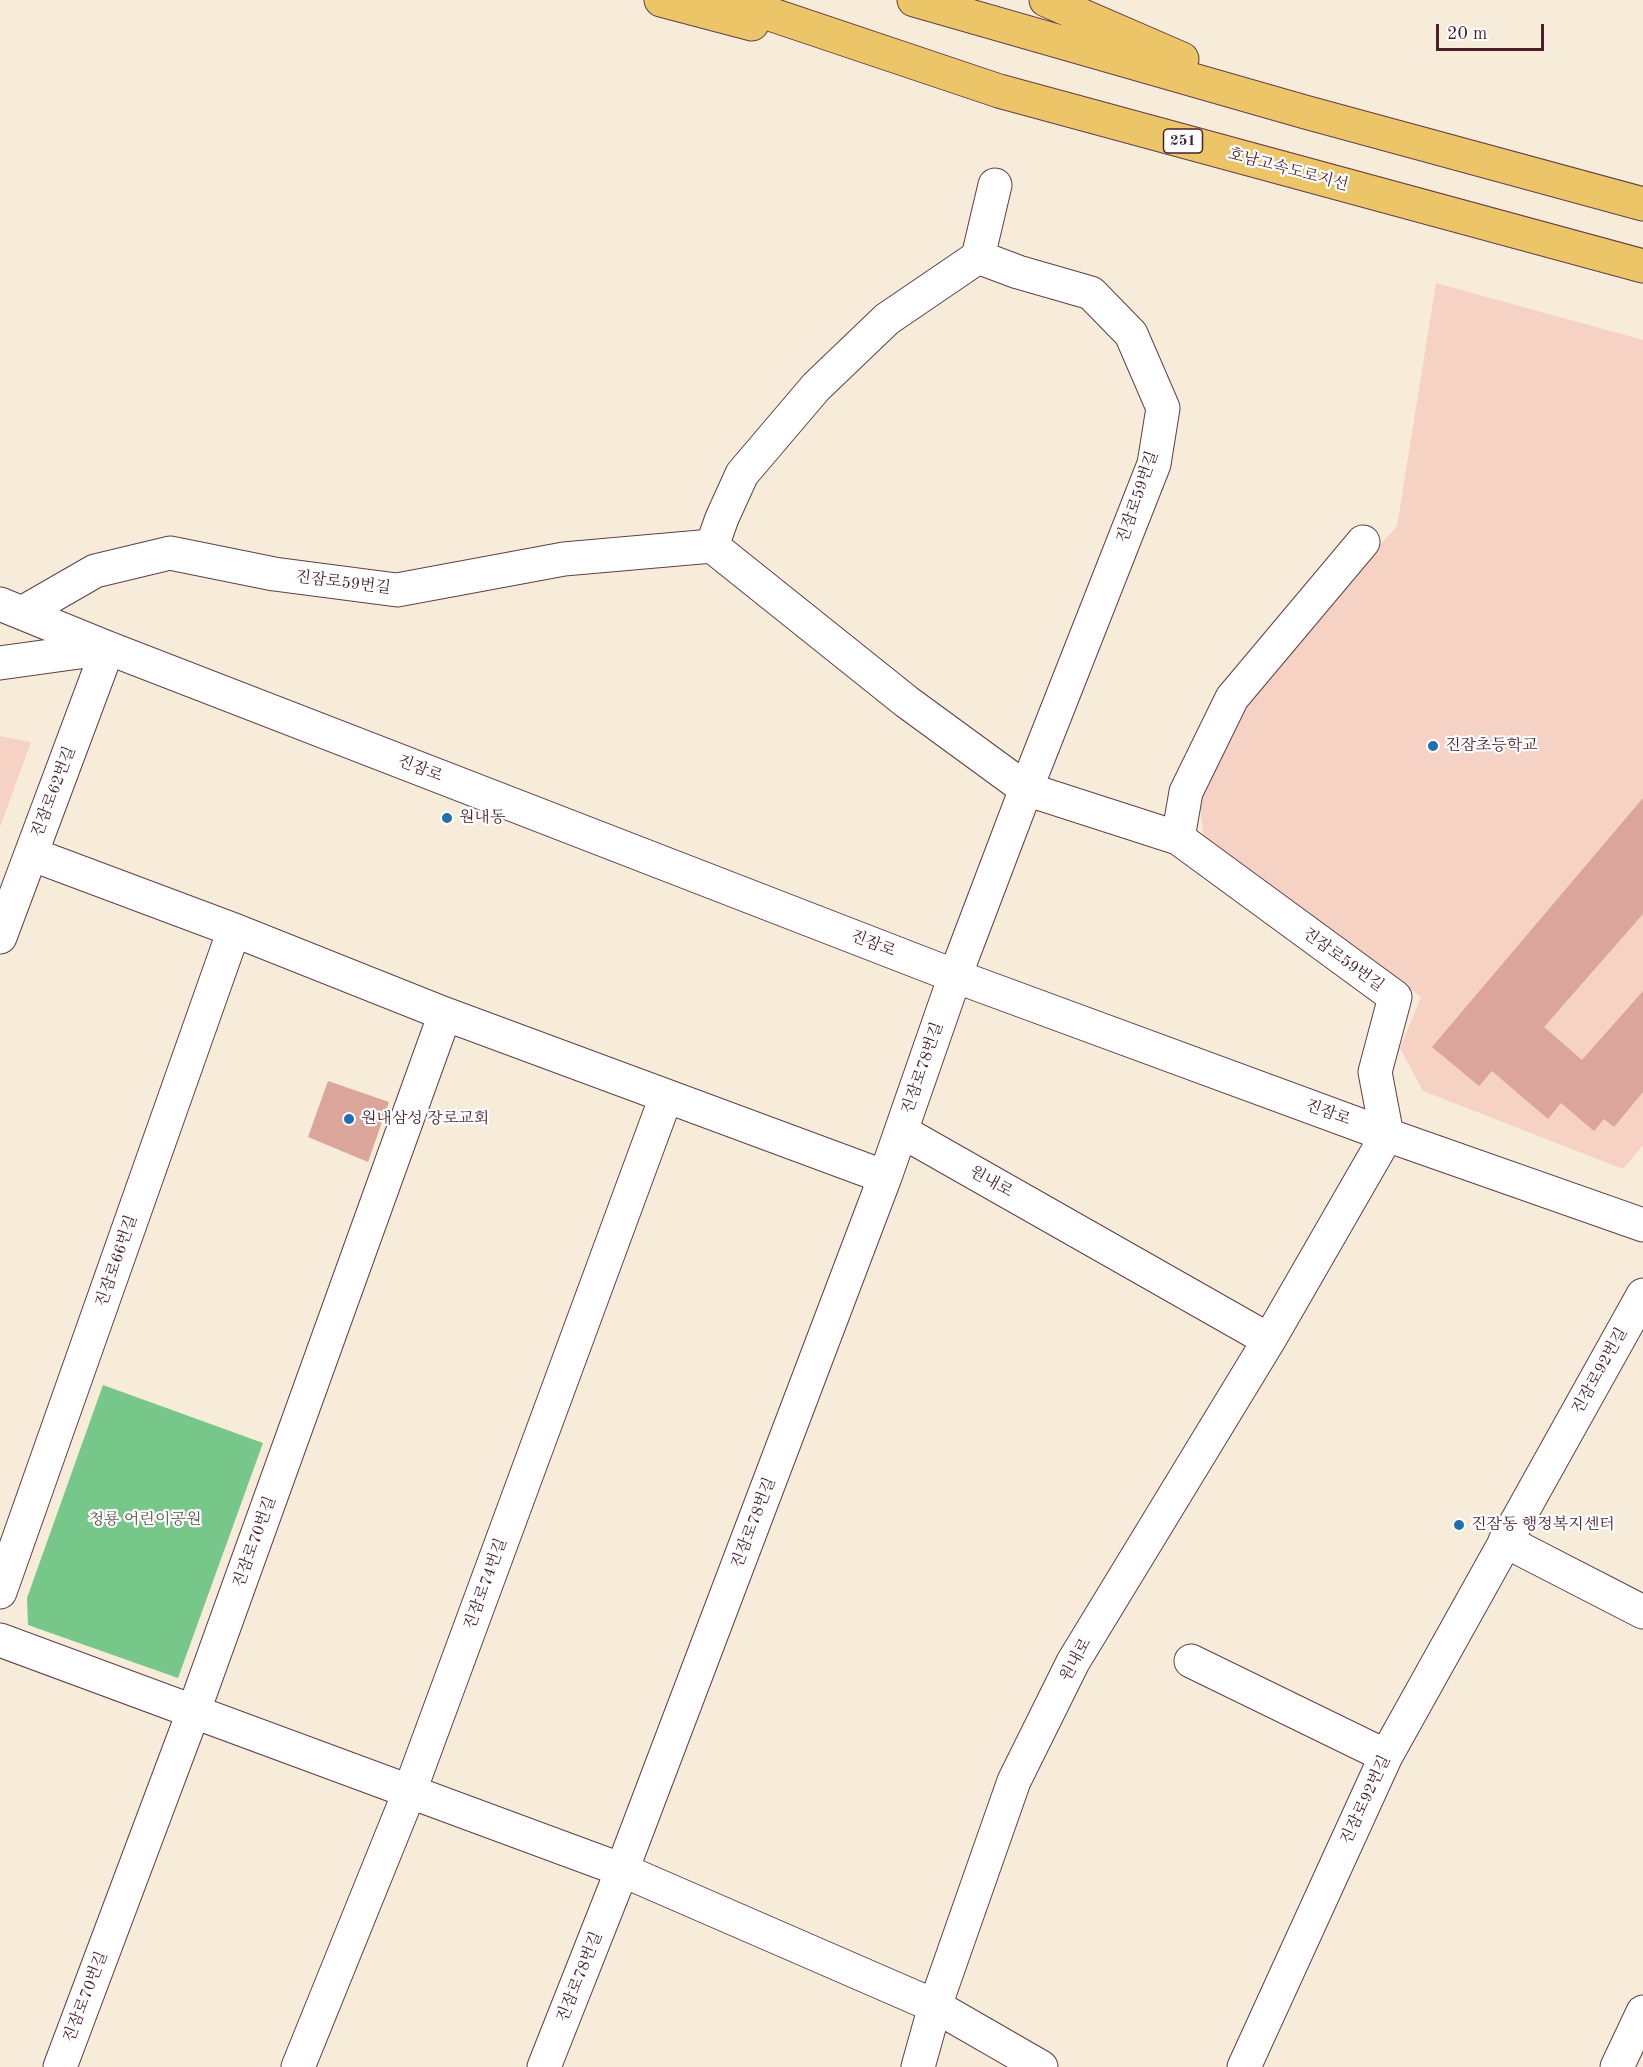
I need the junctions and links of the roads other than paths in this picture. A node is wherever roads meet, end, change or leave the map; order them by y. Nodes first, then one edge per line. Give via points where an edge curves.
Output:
1 (661, 0) edge
2 (729, 0) edge
3 (914, 0) edge
4 (1046, 0) edge
5 (999, 91) junction
6 (1305, 112) junction
7 (995, 185) dead end
8 (1643, 204) edge
9 (978, 257) junction
10 (1643, 266) edge
11 (1363, 542) dead end
12 (712, 546) junction
13 (11, 609) edge
14 (108, 648) junction
15 (0, 663) edge
16 (1026, 789) junction
17 (1178, 838) junction
18 (31, 854) junction
19 (234, 930) junction
20 (0, 937) edge
21 (955, 976) junction
22 (445, 1014) junction
23 (666, 1097) junction
24 (901, 1131) junction
25 (1387, 1135) junction
26 (885, 1177) junction
27 (1643, 1225) edge
28 (1643, 1295) edge
29 (1269, 1340) junction
30 (1505, 1541) junction
31 (0, 1592) edge
32 (1643, 1612) edge
33 (0, 1640) edge
34 (1191, 1661) dead end
35 (193, 1713) junction
36 (1386, 1755) junction
37 (409, 1793) junction
38 (622, 1870) junction
39 (935, 2006) junction
40 (1643, 2012) edge
41 (60, 2067) edge
42 (298, 2067) edge
43 (544, 2067) edge
44 (918, 2067) edge
45 (1041, 2067) edge
46 (1244, 2067) edge
47 (1617, 2067) edge

1 - 5 highway
2 - 5 highway, 호남고속도로지선 / 251
3 - 6 highway
4 - 6 highway
5 - 10 highway, 호남고속도로지선 / 251
6 - 8 highway
7 - 9 street
9 - 12 street via 887,319 816,387 742,474
9 - 16 street, 진잠로59번길 via 1091,293 1131,334 1163,408 1154,464
11 - 17 street via 1232,698 1186,792
12 - 13 street, 진잠로59번길 via 564,559 397,590 274,574 170,553 95,571
12 - 16 street, 진잠로59번길 via 907,702
13 - 14 street, 진잠로
14 - 15 street, 진잠로
14 - 18 street, 진잠로62번길
14 - 21 street, 진잠로
16 - 17 street, 진잠로59번길
16 - 21 street, 진잠로78번길
17 - 25 street, 진잠로59번길 via 1395,998 1375,1072
18 - 19 street
18 - 20 street, 진잠로62번길
19 - 22 street
19 - 31 street, 진잠로66번길
21 - 24 street, 진잠로78번길
21 - 25 street, 진잠로
22 - 23 street
22 - 35 street, 진잠로70번길
23 - 26 street
23 - 37 street, 진잠로74번길
24 - 26 street, 진잠로78번길
24 - 29 street, 원내로
25 - 27 street, 진잠로
25 - 29 street, 원내로
26 - 38 street, 진잠로78번길
28 - 30 street, 진잠로92번길
29 - 39 street, 원내로 via 1058,1692 1014,1781
30 - 32 street
30 - 36 street, 진잠로92번길
33 - 35 street
34 - 36 street
35 - 37 street
35 - 41 street, 진잠로70번길
36 - 46 street, 진잠로92번길
37 - 38 street
37 - 42 street, 진잠로74번길
38 - 39 street
38 - 43 street, 진잠로78번길
39 - 44 street, 원내로
39 - 45 street
40 - 47 street

